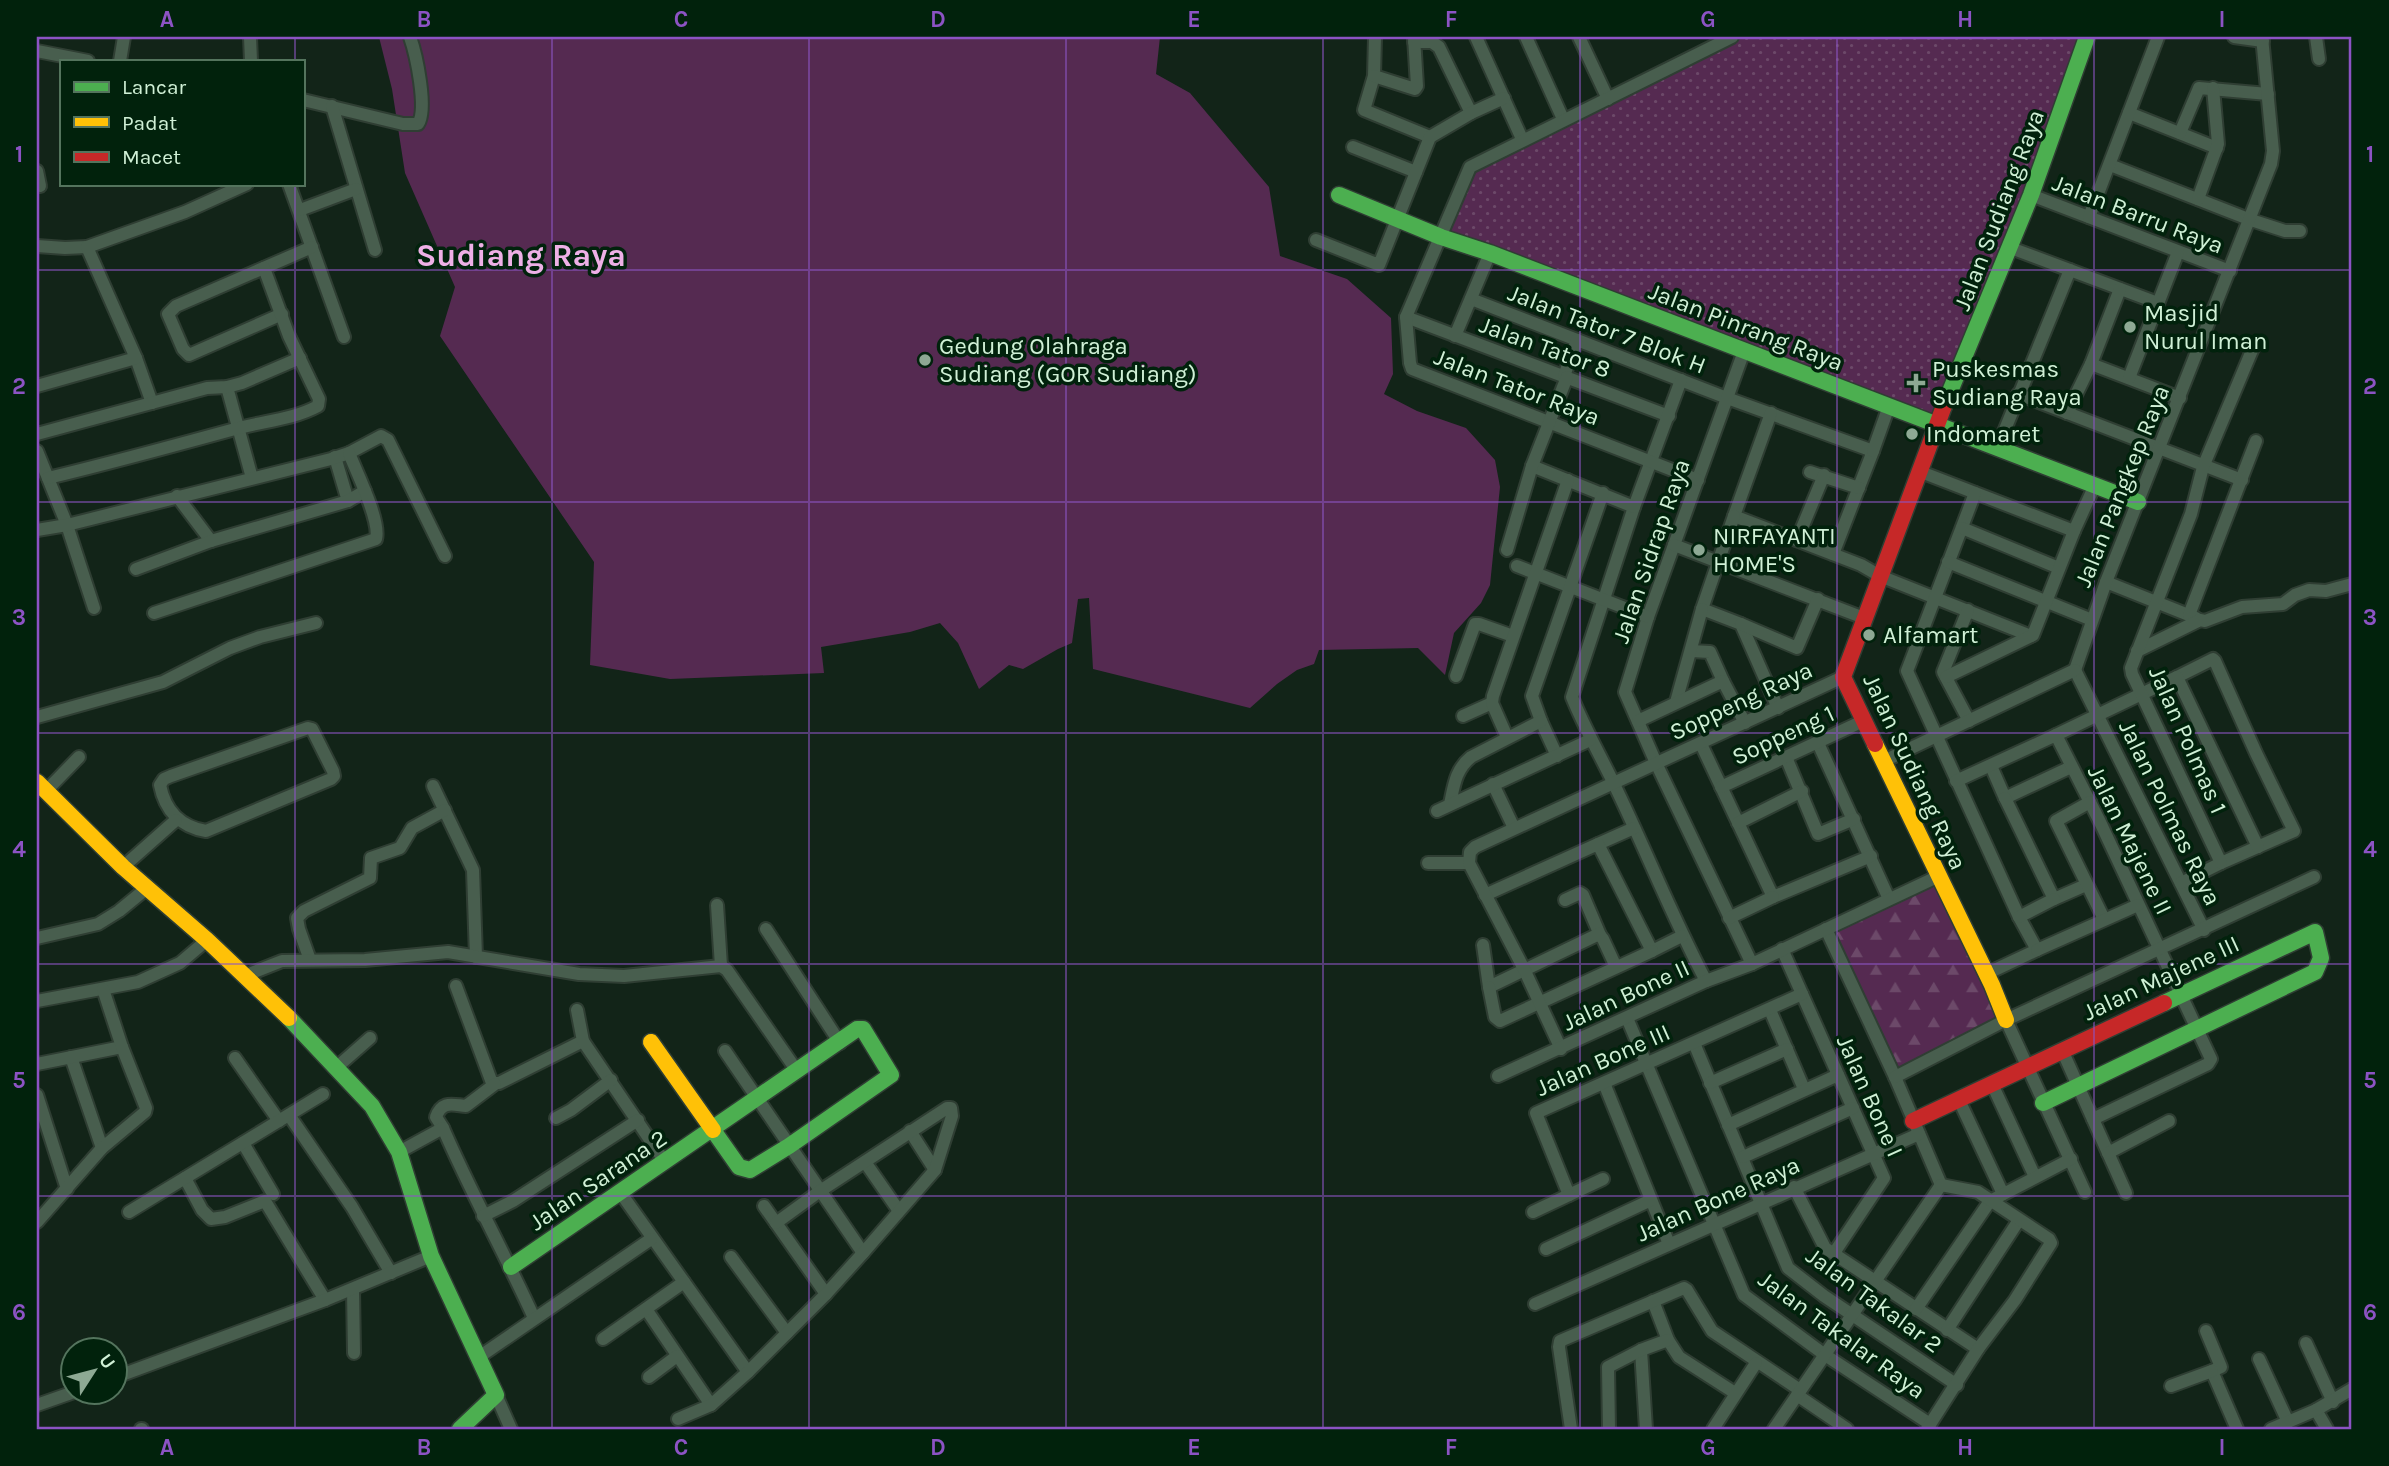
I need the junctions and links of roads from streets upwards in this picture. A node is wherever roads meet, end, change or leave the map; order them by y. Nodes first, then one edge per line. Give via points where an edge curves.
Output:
1 (124, 37) edge
2 (250, 37) edge
3 (410, 37) edge
4 (1375, 37) edge
5 (1476, 37) edge
6 (1526, 37) edge
7 (1579, 37) edge
8 (1732, 37) edge
9 (2087, 37) edge
10 (2158, 37) edge
11 (2234, 37) edge
12 (2316, 37) edge
13 (1414, 39) edge
14 (2262, 39) edge
15 (37, 51) edge
16 (2319, 59) dead end
17 (83, 60) edge
18 (120, 60) edge
19 (251, 60) edge
20 (1374, 76) junction
21 (2213, 88) junction
22 (2268, 94) junction
23 (1504, 98) junction
24 (1608, 99) junction
25 (304, 100) edge
26 (332, 106) junction
27 (1471, 113) junction
28 (2130, 113) junction
29 (1563, 119) junction
30 (2180, 133) junction
31 (1430, 137) junction
32 (1522, 139) junction
33 (1353, 147) dead end
34 (2217, 148) junction
35 (2109, 165) junction
36 (37, 171) edge
37 (1416, 172) junction
38 (41, 186) edge
39 (243, 186) edge
40 (290, 186) edge
41 (356, 188) junction
42 (1339, 195) dead end
43 (2031, 195) junction
44 (2198, 199) junction
45 (300, 211) junction
46 (2089, 217) junction
47 (1398, 219) junction
48 (2251, 220) junction
49 (2298, 232) dead end
50 (1441, 237) junction
51 (1316, 240) dead end
52 (37, 246) edge
53 (87, 247) junction
54 (312, 247) junction
55 (2011, 248) junction
56 (375, 250) dead end
57 (2178, 252) junction
58 (1490, 253) junction
59 (264, 268) junction
60 (2070, 270) junction
61 (2230, 271) junction
62 (2120, 289) junction
63 (1471, 299) junction
64 (2158, 303) junction
65 (282, 314) junction
66 (1406, 317) junction
67 (1455, 336) junction
68 (344, 337) dead end
69 (1577, 340) junction
70 (2253, 348) dead end
71 (1744, 351) junction
72 (136, 358) junction
73 (300, 358) junction
74 (2091, 364) junction
75 (1565, 376) junction
76 (2129, 378) junction
77 (1681, 380) junction
78 (37, 386) edge
79 (227, 387) junction
80 (2018, 394) junction
81 (1727, 398) junction
82 (2180, 398) junction
83 (152, 403) junction
84 (1889, 406) junction
85 (1771, 413) junction
86 (2067, 413) junction
87 (1669, 416) junction
88 (1549, 422) junction
89 (1936, 426) junction
90 (238, 428) junction
91 (37, 434) edge
92 (2256, 441) dead end
93 (1997, 449) junction
94 (2159, 449) junction
95 (37, 451) edge
96 (1873, 451) junction
97 (349, 453) junction
98 (335, 457) junction
99 (1650, 461) junction
100 (1532, 466) junction
101 (2203, 467) junction
102 (1810, 471) dead end
103 (1920, 472) junction
104 (1824, 475) junction
105 (48, 478) junction
106 (252, 478) junction
107 (1567, 480) junction
108 (1698, 480) junction
109 (2242, 480) junction
110 (2095, 485) junction
111 (1859, 488) junction
112 (365, 491) junction
113 (1975, 493) junction
114 (1603, 494) junction
115 (177, 496) junction
116 (348, 501) junction
117 (2138, 502) junction
118 (1634, 507) junction
119 (1734, 516) junction
120 (67, 525) junction
121 (1962, 528) junction
122 (37, 530) edge
123 (2074, 531) junction
124 (1797, 540) junction
125 (211, 541) junction
126 (1674, 545) junction
127 (1507, 550) dead end
128 (1833, 554) junction
129 (445, 556) dead end
130 (1718, 562) junction
131 (1948, 562) junction
132 (1517, 566) dead end
133 (2059, 568) junction
134 (136, 569) dead end
135 (1536, 574) junction
136 (1880, 576) junction
137 (2106, 582) junction
138 (2352, 584) edge
139 (1571, 587) junction
140 (1936, 597) junction
141 (1603, 599) junction
142 (1818, 599) junction
143 (2047, 602) junction
144 (2156, 603) junction
145 (94, 608) dead end
146 (1702, 609) junction
147 (1968, 610) junction
148 (154, 613) dead end
149 (1648, 617) junction
150 (2195, 617) junction
151 (1864, 618) junction
152 (2092, 620) junction
153 (316, 623) dead end
154 (1741, 624) junction
155 (1513, 636) junction
156 (2031, 636) junction
157 (1691, 651) junction
158 (2137, 651) junction
159 (2075, 670) junction
160 (1456, 676) dead end
161 (1843, 677) junction
162 (1946, 677) junction
163 (2177, 677) junction
164 (1723, 681) junction
165 (2141, 693) junction
166 (1676, 702) junction
167 (1492, 703) junction
168 (1778, 708) junction
169 (2098, 715) junction
170 (1463, 716) dead end
171 (37, 717) edge
172 (1541, 721) junction
173 (1638, 721) junction
174 (1863, 721) junction
175 (1969, 721) junction
176 (1745, 723) junction
177 (2056, 735) junction
178 (1507, 737) junction
179 (1936, 737) junction
180 (1590, 740) junction
181 (1818, 743) junction
182 (1702, 744) junction
183 (1557, 756) junction
184 (79, 757) dead end
185 (1786, 757) junction
186 (1884, 761) junction
187 (1656, 763) junction
188 (1991, 766) junction
189 (2071, 767) junction
190 (1956, 781) junction
191 (1614, 783) junction
192 (1493, 784) junction
193 (42, 786) edge
194 (433, 786) dead end
195 (1721, 787) junction
196 (1802, 791) junction
197 (2005, 798) junction
198 (2090, 802) junction
199 (1450, 804) junction
200 (445, 810) junction
201 (1437, 811) dead end
202 (1854, 819) junction
203 (176, 820) junction
204 (1738, 823) junction
205 (1514, 828) junction
206 (1634, 828) junction
207 (1598, 844) junction
208 (2258, 847) junction
209 (1871, 856) junction
210 (1428, 863) dead end
211 (1469, 863) junction
212 (2221, 863) junction
213 (123, 867) junction
214 (1939, 876) junction
215 (2314, 877) dead end
216 (2181, 883) junction
217 (2086, 885) junction
218 (147, 888) junction
219 (1485, 895) junction
220 (1773, 897) junction
221 (1889, 899) junction
222 (1565, 900) dead end
223 (2054, 900) junction
224 (717, 905) dead end
225 (2138, 905) junction
226 (2019, 917) junction
227 (1730, 918) junction
228 (2104, 919) junction
229 (766, 929) dead end
230 (1826, 929) junction
231 (2204, 930) junction
232 (1600, 935) junction
233 (1682, 936) junction
234 (37, 938) edge
235 (207, 940) junction
236 (1483, 946) dead end
237 (2037, 950) junction
238 (2160, 950) junction
239 (1652, 951) junction
240 (1777, 951) junction
241 (476, 957) junction
242 (310, 960) junction
243 (1752, 964) junction
244 (721, 966) junction
245 (1616, 967) junction
246 (1524, 969) junction
247 (1986, 974) junction
248 (244, 976) junction
249 (1706, 981) junction
250 (456, 986) dead end
251 (1489, 987) junction
252 (103, 989) junction
253 (1802, 994) junction
254 (2180, 994) junction
255 (37, 1000) edge
256 (1541, 1002) junction
257 (576, 1010) dead end
258 (1770, 1010) junction
259 (1628, 1018) junction
260 (2006, 1020) junction
261 (2196, 1030) junction
262 (370, 1038) dead end
263 (583, 1041) junction
264 (651, 1042) dead end
265 (840, 1042) junction
266 (1694, 1043) junction
267 (122, 1047) junction
268 (1561, 1049) junction
269 (1787, 1049) junction
270 (2062, 1050) junction
271 (726, 1051) dead end
272 (71, 1057) junction
273 (235, 1058) dead end
274 (37, 1064) edge
275 (1648, 1064) junction
276 (2027, 1066) junction
277 (337, 1067) junction
278 (797, 1072) junction
279 (1838, 1075) junction
280 (1498, 1076) dead end
281 (1895, 1077) junction
282 (611, 1080) junction
283 (1604, 1083) junction
284 (1710, 1083) junction
285 (495, 1084) junction
286 (1992, 1084) junction
287 (2077, 1086) junction
288 (1804, 1089) junction
289 (323, 1094) dead end
290 (37, 1095) edge
291 (756, 1098) junction
292 (1959, 1100) junction
293 (2043, 1103) junction
294 (1853, 1108) junction
295 (284, 1118) junction
296 (556, 1118) dead end
297 (2093, 1119) junction
298 (638, 1120) junction
299 (2169, 1121) dead end
300 (1728, 1125) junction
301 (1916, 1127) junction
302 (443, 1128) junction
303 (710, 1129) junction
304 (909, 1131) junction
305 (243, 1143) junction
306 (789, 1146) junction
307 (102, 1148) junction
308 (399, 1152) junction
309 (1873, 1153) junction
310 (2108, 1153) junction
311 (1743, 1157) junction
312 (2071, 1159) junction
313 (665, 1162) junction
314 (865, 1162) junction
315 (935, 1170) junction
316 (185, 1178) junction
317 (2032, 1178) junction
318 (1603, 1179) dead end
319 (1941, 1185) junction
320 (1794, 1187) junction
321 (67, 1189) junction
322 (820, 1191) junction
323 (620, 1192) junction
324 (2085, 1192) dead end
325 (2126, 1193) dead end
326 (273, 1194) dead end
327 (1569, 1195) junction
328 (2003, 1195) junction
329 (1651, 1200) junction
330 (1762, 1201) junction
331 (1990, 1201) junction
332 (764, 1206) dead end
333 (129, 1212) dead end
334 (899, 1212) junction
335 (1534, 1212) dead end
336 (483, 1216) junction
337 (2019, 1220) junction
338 (37, 1222) edge
339 (776, 1223) junction
340 (1718, 1229) junction
341 (651, 1239) junction
342 (1669, 1244) junction
343 (1546, 1248) dead end
344 (863, 1253) junction
345 (1834, 1253) junction
346 (431, 1256) junction
347 (731, 1257) dead end
348 (511, 1267) junction
349 (391, 1273) junction
350 (684, 1282) junction
351 (1876, 1282) junction
352 (353, 1289) junction
353 (826, 1294) junction
354 (325, 1300) junction
355 (1653, 1301) junction
356 (1535, 1304) dead end
357 (646, 1309) junction
358 (1916, 1309) junction
359 (1853, 1314) junction
360 (534, 1318) junction
361 (1947, 1329) junction
362 (2206, 1331) dead end
363 (787, 1333) junction
364 (603, 1339) dead end
365 (1668, 1340) junction
366 (2306, 1343) dead end
367 (1978, 1349) junction
368 (1641, 1350) junction
369 (354, 1353) dead end
370 (1825, 1355) junction
371 (677, 1356) junction
372 (479, 1357) junction
373 (2259, 1359) dead end
374 (1756, 1363) junction
375 (2213, 1371) junction
376 (130, 1372) edge
377 (748, 1372) junction
378 (649, 1377) dead end
379 (1957, 1385) junction
380 (2171, 1386) dead end
381 (2352, 1389) edge
382 (1798, 1393) junction
383 (1735, 1394) junction
384 (496, 1395) junction
385 (60, 1397) edge
386 (2333, 1402) junction
387 (37, 1405) edge
388 (711, 1405) junction
389 (2316, 1410) junction
390 (678, 1419) dead end
391 (2288, 1422) junction
392 (1839, 1427) edge
393 (1928, 1427) edge
394 (460, 1429) edge
395 (511, 1429) edge
396 (1571, 1429) edge
397 (1609, 1429) edge
398 (1646, 1429) edge
399 (1713, 1429) edge
400 (1774, 1429) edge
401 (2236, 1429) edge
402 (2271, 1429) edge
403 (2327, 1429) edge

1 - 18 street
2 - 19 street
3 - 26 street via 423,110 418,124
4 - 20 street
5 - 23 street
6 - 29 street
7 - 24 street
8 - 24 street, Jalan Tator Raya
9 - 43 street, Jalan Sudiang Raya
10 - 28 street
11 - 14 street
12 - 16 street
13 - 20 street via 1415,89
13 - 27 street via 1439,47
14 - 22 street, Jalan Pangkep Raya
15 - 17 street
20 - 31 street via 1365,111
21 - 22 street
21 - 30 street via 2196,92
21 - 34 street
22 - 48 street, Jalan Pangkep Raya via 2273,158
23 - 27 street
23 - 32 street
24 - 29 street, Jalan Tator Raya
25 - 26 street
26 - 41 street
27 - 31 street
28 - 30 street
28 - 35 street
29 - 32 street, Jalan Tator Raya
30 - 34 street
31 - 37 street
32 - 50 street, Jalan Tator Raya via 1470,167
33 - 37 street
34 - 44 street
35 - 44 street
35 - 46 street
36 - 38 street
37 - 47 street
39 - 53 street
40 - 45 street
41 - 45 street
41 - 56 street
42 - 47 street, Jalan Pinrang Raya
43 - 46 street, Jalan Barru Raya
43 - 55 street, Jalan Sudiang Raya
44 - 48 street
45 - 54 street
46 - 57 street, Jalan Barru Raya
47 - 50 street, Jalan Pinrang Raya
47 - 51 street via 1379,265
48 - 49 street
48 - 61 street, Jalan Pangkep Raya
50 - 58 street, Jalan Pinrang Raya
50 - 66 street, Jalan Tator Raya
52 - 53 street
53 - 72 street
54 - 59 street
54 - 68 street
55 - 60 street
55 - 89 street, Jalan Sudiang Raya
57 - 61 street, Jalan Barru Raya
57 - 64 street
58 - 63 street
58 - 71 street, Jalan Pinrang Raya
59 - 65 street
59 - 65 street via 176,306 169,317 189,355
60 - 62 street
60 - 80 street
61 - 82 street, Jalan Pangkep Raya
62 - 64 street
62 - 74 street
63 - 67 street
63 - 69 street, Jalan Tator 7 Blok H
64 - 76 street
65 - 73 street
66 - 67 street, Jalan Tator 8
66 - 88 street, Jalan Tator Raya via 1412,369
67 - 75 street, Jalan Tator 8
69 - 75 street
69 - 77 street, Jalan Tator 7 Blok H
70 - 101 street, Jalan Polmas 1
71 - 81 street, Jalan Sidrap Raya
71 - 84 street, Jalan Pinrang Raya
72 - 78 street
72 - 83 street
73 - 79 street
73 - 90 street via 318,406 289,418
74 - 76 street
74 - 86 street
75 - 87 street, Jalan Tator 8
75 - 88 street
76 - 82 street
77 - 81 street, Jalan Tator 7 Blok H
77 - 87 street
79 - 83 street
79 - 90 street
80 - 86 street
80 - 93 street
81 - 85 street, Jalan Tator 7 Blok H
81 - 108 street, Jalan Sidrap Raya
82 - 94 street, Jalan Pangkep Raya
83 - 91 street
84 - 89 street, Jalan Pinrang Raya
84 - 96 street
85 - 96 street, Jalan Tator 7 Blok H
85 - 119 street
86 - 94 street
87 - 99 street
88 - 99 street, Jalan Tator Raya
88 - 100 street
89 - 93 street, Jalan Pinrang Raya
89 - 103 street, Jalan Sudiang Raya
90 - 105 street
90 - 106 street
92 - 109 street
93 - 110 street, Jalan Pinrang Raya
94 - 101 street
94 - 117 street, Jalan Pangkep Raya
95 - 105 street
96 - 111 street
97 - 98 street
97 - 112 street
97 - 129 street via 385,437
98 - 106 street
98 - 116 street
99 - 108 street, Jalan Tator Raya
99 - 118 street
100 - 107 street
100 - 127 street
101 - 109 street
101 - 144 street, Jalan Polmas 1 via 2191,514
102 - 104 street
103 - 113 street
103 - 136 street, Jalan Sudiang Raya
104 - 111 street
104 - 124 street
105 - 120 street
106 - 115 street
107 - 114 street
107 - 135 street
108 - 126 street, Jalan Sidrap Raya
109 - 150 street
110 - 117 street, Jalan Pinrang Raya
110 - 123 street
111 - 128 street
112 - 116 street
112 - 148 street via 376,539
113 - 121 street
113 - 123 street
114 - 118 street
114 - 139 street
115 - 120 street
115 - 125 street
116 - 125 street
117 - 137 street, Jalan Pangkep Raya
118 - 141 street
119 - 124 street
119 - 130 street
120 - 122 street
120 - 145 street
121 - 131 street
121 - 133 street
123 - 133 street
124 - 128 street
125 - 134 street
126 - 130 street
126 - 149 street, Jalan Sidrap Raya
128 - 136 street
130 - 142 street
130 - 146 street
131 - 140 street
131 - 143 street
132 - 135 street
133 - 143 street
135 - 139 street
135 - 155 street
136 - 140 street
136 - 151 street, Jalan Sudiang Raya
137 - 144 street
137 - 152 street, Jalan Pangkep Raya
138 - 150 street via 2309,590 2283,604 2242,607 2205,621
139 - 141 street
139 - 172 street via 1532,695
140 - 147 street
140 - 179 street via 1907,671
141 - 149 street
141 - 180 street via 1572,696
142 - 151 street
142 - 154 street via 1797,648
143 - 152 street
143 - 156 street
144 - 150 street
144 - 158 street, Jalan Polmas 1
146 - 154 street
146 - 157 street
147 - 156 street
147 - 162 street via 1943,672
149 - 173 street, Jalan Sidrap Raya via 1625,692
150 - 158 street
151 - 161 street, Jalan Sudiang Raya
152 - 159 street, Jalan Pangkep Raya
153 - 171 street via 230,648 163,682
154 - 168 street
155 - 160 street via 1475,624
155 - 167 street
156 - 162 street
157 - 164 street via 1710,652
157 - 166 street
158 - 165 street, Jalan Polmas 1 via 2131,668
159 - 169 street, Jalan Polmas Raya
159 - 175 street
161 - 168 street, Soppeng Raya
161 - 174 street, Jalan Sudiang Raya
162 - 175 street
163 - 165 street
163 - 208 street
163 - 208 street via 2215,661 2293,825 2292,833
164 - 166 street
164 - 176 street
165 - 169 street
165 - 212 street, Jalan Polmas 1
166 - 173 street
167 - 170 street
167 - 178 street
168 - 176 street, Soppeng Raya
169 - 177 street, Jalan Polmas Raya
169 - 216 street, Jalan Polmas Raya
172 - 178 street
172 - 183 street
173 - 187 street, Jalan Sidrap Raya
174 - 181 street, Soppeng 1
174 - 186 street, Jalan Sudiang Raya
175 - 179 street
176 - 182 street, Soppeng Raya
177 - 188 street
177 - 189 street, Jalan Majene II
178 - 199 street via 1462,764
179 - 186 street
179 - 190 street
180 - 183 street
180 - 191 street
181 - 185 street, Soppeng 1
181 - 202 street
182 - 187 street, Soppeng Raya
182 - 195 street
183 - 192 street
184 - 193 street
185 - 195 street, Soppeng 1
185 - 196 street
186 - 214 street, Jalan Sudiang Raya
187 - 191 street, Soppeng Raya
187 - 227 street, Jalan Sidrap Raya
188 - 190 street
188 - 197 street
189 - 197 street
189 - 198 street, Jalan Majene II
190 - 226 street
191 - 205 street, Soppeng Raya
191 - 206 street
192 - 199 street
192 - 205 street
193 - 213 street
194 - 200 street
195 - 204 street
196 - 202 street via 1818,834
196 - 204 street
197 - 223 street
198 - 217 street via 2056,821
198 - 225 street, Jalan Majene II
199 - 201 street
200 - 241 street via 473,870
200 - 242 street via 412,828 400,848 370,858 370,878 297,918
202 - 209 street
203 - 203 street via 206,831 334,774 308,728 164,779 162,794
203 - 213 street
204 - 220 street
205 - 211 street, Soppeng Raya via 1475,847
206 - 207 street
206 - 233 street
207 - 219 street
207 - 239 street
208 - 212 street
209 - 220 street
209 - 221 street
210 - 211 street
211 - 219 street
212 - 216 street
213 - 218 street
214 - 221 street, Jalan Bone II
214 - 247 street, Jalan Sudiang Raya
215 - 231 street
216 - 231 street, Jalan Polmas Raya
217 - 223 street
217 - 228 street
218 - 234 street via 98,924
218 - 235 street
219 - 246 street
220 - 227 street
221 - 230 street, Jalan Bone II
222 - 232 street via 1583,895
223 - 226 street
224 - 244 street
225 - 228 street
225 - 238 street, Jalan Majene II
226 - 237 street
227 - 243 street, Jalan Sidrap Raya
228 - 237 street
229 - 265 street
230 - 240 street, Jalan Bone II
230 - 281 street
231 - 238 street
232 - 245 street
232 - 246 street
233 - 239 street
233 - 249 street
235 - 248 street
235 - 252 street via 180,963 158,974
236 - 251 street
237 - 247 street
238 - 254 street, Jalan Majene II
238 - 260 street
239 - 245 street
240 - 243 street, Jalan Bone II
240 - 253 street, Jalan Bone I
241 - 242 street via 448,953
241 - 244 street via 579,974 624,976
242 - 248 street via 282,961
243 - 249 street, Jalan Bone II
244 - 278 street
245 - 256 street
246 - 251 street
246 - 256 street
247 - 260 street, Jalan Sudiang Raya
248 - 277 street
249 - 259 street, Jalan Bone II
250 - 285 street
251 - 256 street via 1495,1017 1500,1021
252 - 255 street
252 - 267 street
253 - 258 street, Jalan Bone III
253 - 279 street, Jalan Bone I
254 - 261 street, Jalan Majene II
254 - 261 street, Jalan Majene III via 2315,932 2322,961 2315,972
254 - 270 street, Jalan Majene III
256 - 268 street
257 - 263 street
258 - 266 street, Jalan Bone III
258 - 269 street
259 - 268 street, Jalan Bone II
259 - 275 street, Jalan Takalar Raya
260 - 276 street
260 - 281 street
261 - 287 street
261 - 297 street, Jalan Majene II via 2210,1063
262 - 277 street
263 - 282 street
263 - 285 street
264 - 303 street
265 - 278 street, Jalan Sarana 2
265 - 306 street via 863,1029 891,1075
266 - 275 street, Jalan Bone III
266 - 284 street, Jalan Takalar 2
267 - 272 street
267 - 307 street via 145,1112
268 - 280 street, Jalan Bone II
269 - 284 street
269 - 288 street
270 - 276 street, Jalan Majene III
270 - 287 street
271 - 291 street
272 - 274 street
272 - 307 street
273 - 295 street
275 - 283 street, Jalan Bone III
275 - 340 street, Jalan Takalar Raya
276 - 286 street, Jalan Majene III
276 - 293 street
277 - 308 street via 372,1106
278 - 291 street, Jalan Sarana 2
279 - 288 street
279 - 294 street, Jalan Bone I
281 - 301 street
282 - 296 street
282 - 298 street
283 - 327 street, Jalan Bone III via 1536,1113
283 - 329 street
284 - 300 street, Jalan Takalar 2
285 - 302 street via 470,1104 442,1107 436,1117
286 - 292 street, Jalan Majene III
286 - 317 street
287 - 293 street
287 - 297 street
288 - 300 street
289 - 295 street
290 - 321 street
291 - 303 street, Jalan Sarana 2
291 - 306 street
292 - 301 street, Jalan Majene III
292 - 328 street
293 - 312 street
294 - 309 street, Jalan Bone I
294 - 311 street
295 - 305 street
295 - 349 street via 352,1207
297 - 310 street
298 - 313 street
298 - 336 street
299 - 310 street
300 - 311 street, Jalan Takalar 2
301 - 309 street, Jalan Bone Raya
301 - 319 street
302 - 308 street
302 - 336 street
303 - 306 street via 743,1169 755,1168
303 - 313 street, Jalan Sarana 2
304 - 314 street
304 - 315 street
304 - 315 street via 951,1108
305 - 316 street
305 - 326 street
306 - 322 street
307 - 321 street
308 - 346 street
309 - 320 street, Jalan Bone Raya
309 - 345 street, Jalan Bone I via 1884,1180
310 - 325 street
311 - 330 street, Jalan Takalar 2
312 - 317 street
312 - 324 street
313 - 323 street, Jalan Sarana 2
314 - 322 street
314 - 334 street
315 - 334 street
316 - 333 street
316 - 354 street via 211,1219 265,1201
317 - 328 street
318 - 327 street
319 - 331 street via 1974,1191
319 - 351 street
320 - 330 street, Jalan Bone Raya
320 - 345 street via 1822,1244
321 - 338 street
322 - 339 street
322 - 344 street
323 - 341 street
323 - 348 street, Jalan Sarana 2
327 - 335 street
328 - 331 street
329 - 342 street
329 - 343 street
330 - 340 street, Jalan Bone Raya
330 - 359 street, Jalan Takalar 2 via 1788,1268
331 - 337 street
331 - 358 street
332 - 339 street
334 - 344 street
336 - 348 street
337 - 361 street
337 - 367 street via 2051,1245
339 - 353 street
340 - 342 street, Jalan Bone Raya
340 - 370 street, Jalan Takalar Raya via 1744,1295
341 - 350 street
341 - 360 street
342 - 356 street, Jalan Bone Raya
344 - 353 street
345 - 351 street
346 - 349 street
346 - 372 street
347 - 363 street
348 - 360 street
349 - 352 street
350 - 357 street
350 - 377 street
351 - 358 street
351 - 359 street
352 - 354 street
352 - 369 street
353 - 363 street
354 - 376 street
355 - 365 street
355 - 374 street via 1687,1290 1712,1331
355 - 396 street via 1560,1341
357 - 364 street
357 - 371 street
358 - 361 street
359 - 370 street
359 - 379 street, Jalan Takalar 2
360 - 372 street
361 - 367 street
362 - 375 street via 2221,1365
363 - 377 street
365 - 368 street
365 - 383 street via 1679,1357
366 - 386 street
367 - 379 street
368 - 397 street via 1608,1367
368 - 398 street
370 - 382 street
370 - 393 street, Jalan Takalar Raya
371 - 378 street
371 - 388 street
372 - 384 street
373 - 391 street
374 - 382 street
374 - 383 street
375 - 380 street
375 - 401 street
377 - 388 street
379 - 393 street
381 - 386 street
382 - 392 street
382 - 400 street
383 - 399 street
384 - 394 street
384 - 395 street
385 - 387 street
386 - 389 street
388 - 390 street
389 - 391 street
389 - 403 street
391 - 402 street

